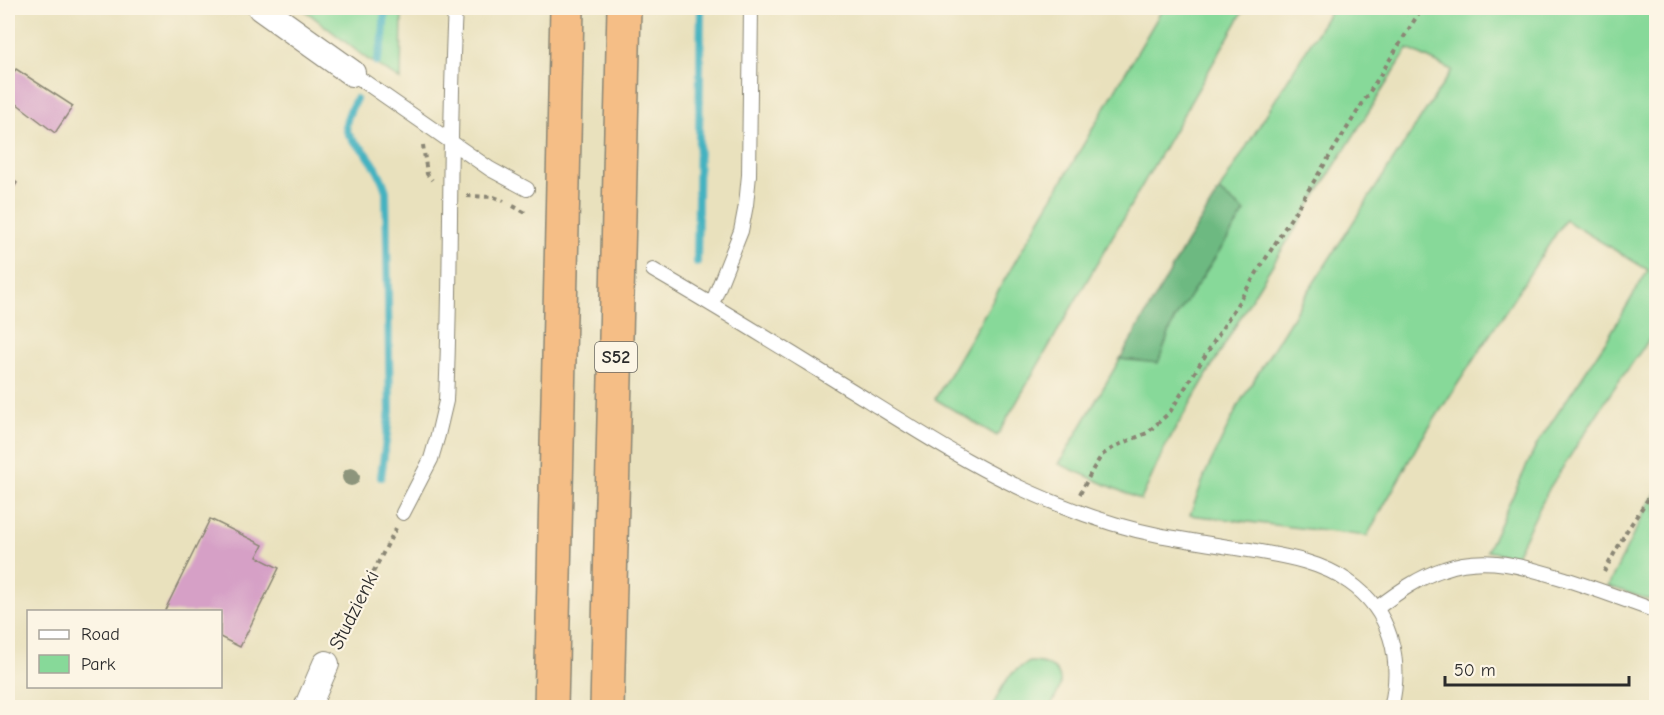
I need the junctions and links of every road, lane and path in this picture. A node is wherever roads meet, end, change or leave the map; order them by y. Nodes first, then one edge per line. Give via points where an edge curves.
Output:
1 (261, 8) edge
2 (455, 8) edge
3 (567, 8) edge
4 (624, 8) edge
5 (751, 8) edge
6 (1422, 8) edge
7 (352, 73) joint
8 (421, 120) junction
9 (451, 143) junction
10 (433, 181) dead end
11 (527, 189) dead end
12 (463, 195) dead end
13 (526, 213) dead end
14 (653, 270) dead end
15 (712, 304) junction
16 (1656, 487) edge
17 (1073, 510) junction
18 (403, 513) joint
19 (1595, 589) junction
20 (1377, 608) junction
21 (1656, 611) edge
22 (326, 664) joint
23 (307, 708) edge
24 (551, 708) edge
25 (607, 708) edge
26 (1391, 708) edge

1 - 7 street
2 - 9 lane
3 - 24 highway
4 - 25 highway, S52
5 - 15 lane via 746,205 741,231
6 - 17 path via 1170,412 1147,433 1102,455
7 - 8 lane
8 - 9 lane
8 - 10 path via 423,154 427,174
9 - 11 lane
9 - 18 lane via 446,401 431,459
12 - 13 path via 494,197
14 - 15 lane
15 - 17 lane via 936,443 1026,491
16 - 19 path
17 - 20 lane via 1142,531 1313,564 1348,581
18 - 22 path, Studzienki
19 - 20 lane via 1508,563 1466,563 1422,578
19 - 21 lane
20 - 26 lane via 1396,656
22 - 23 street, Studzienki

